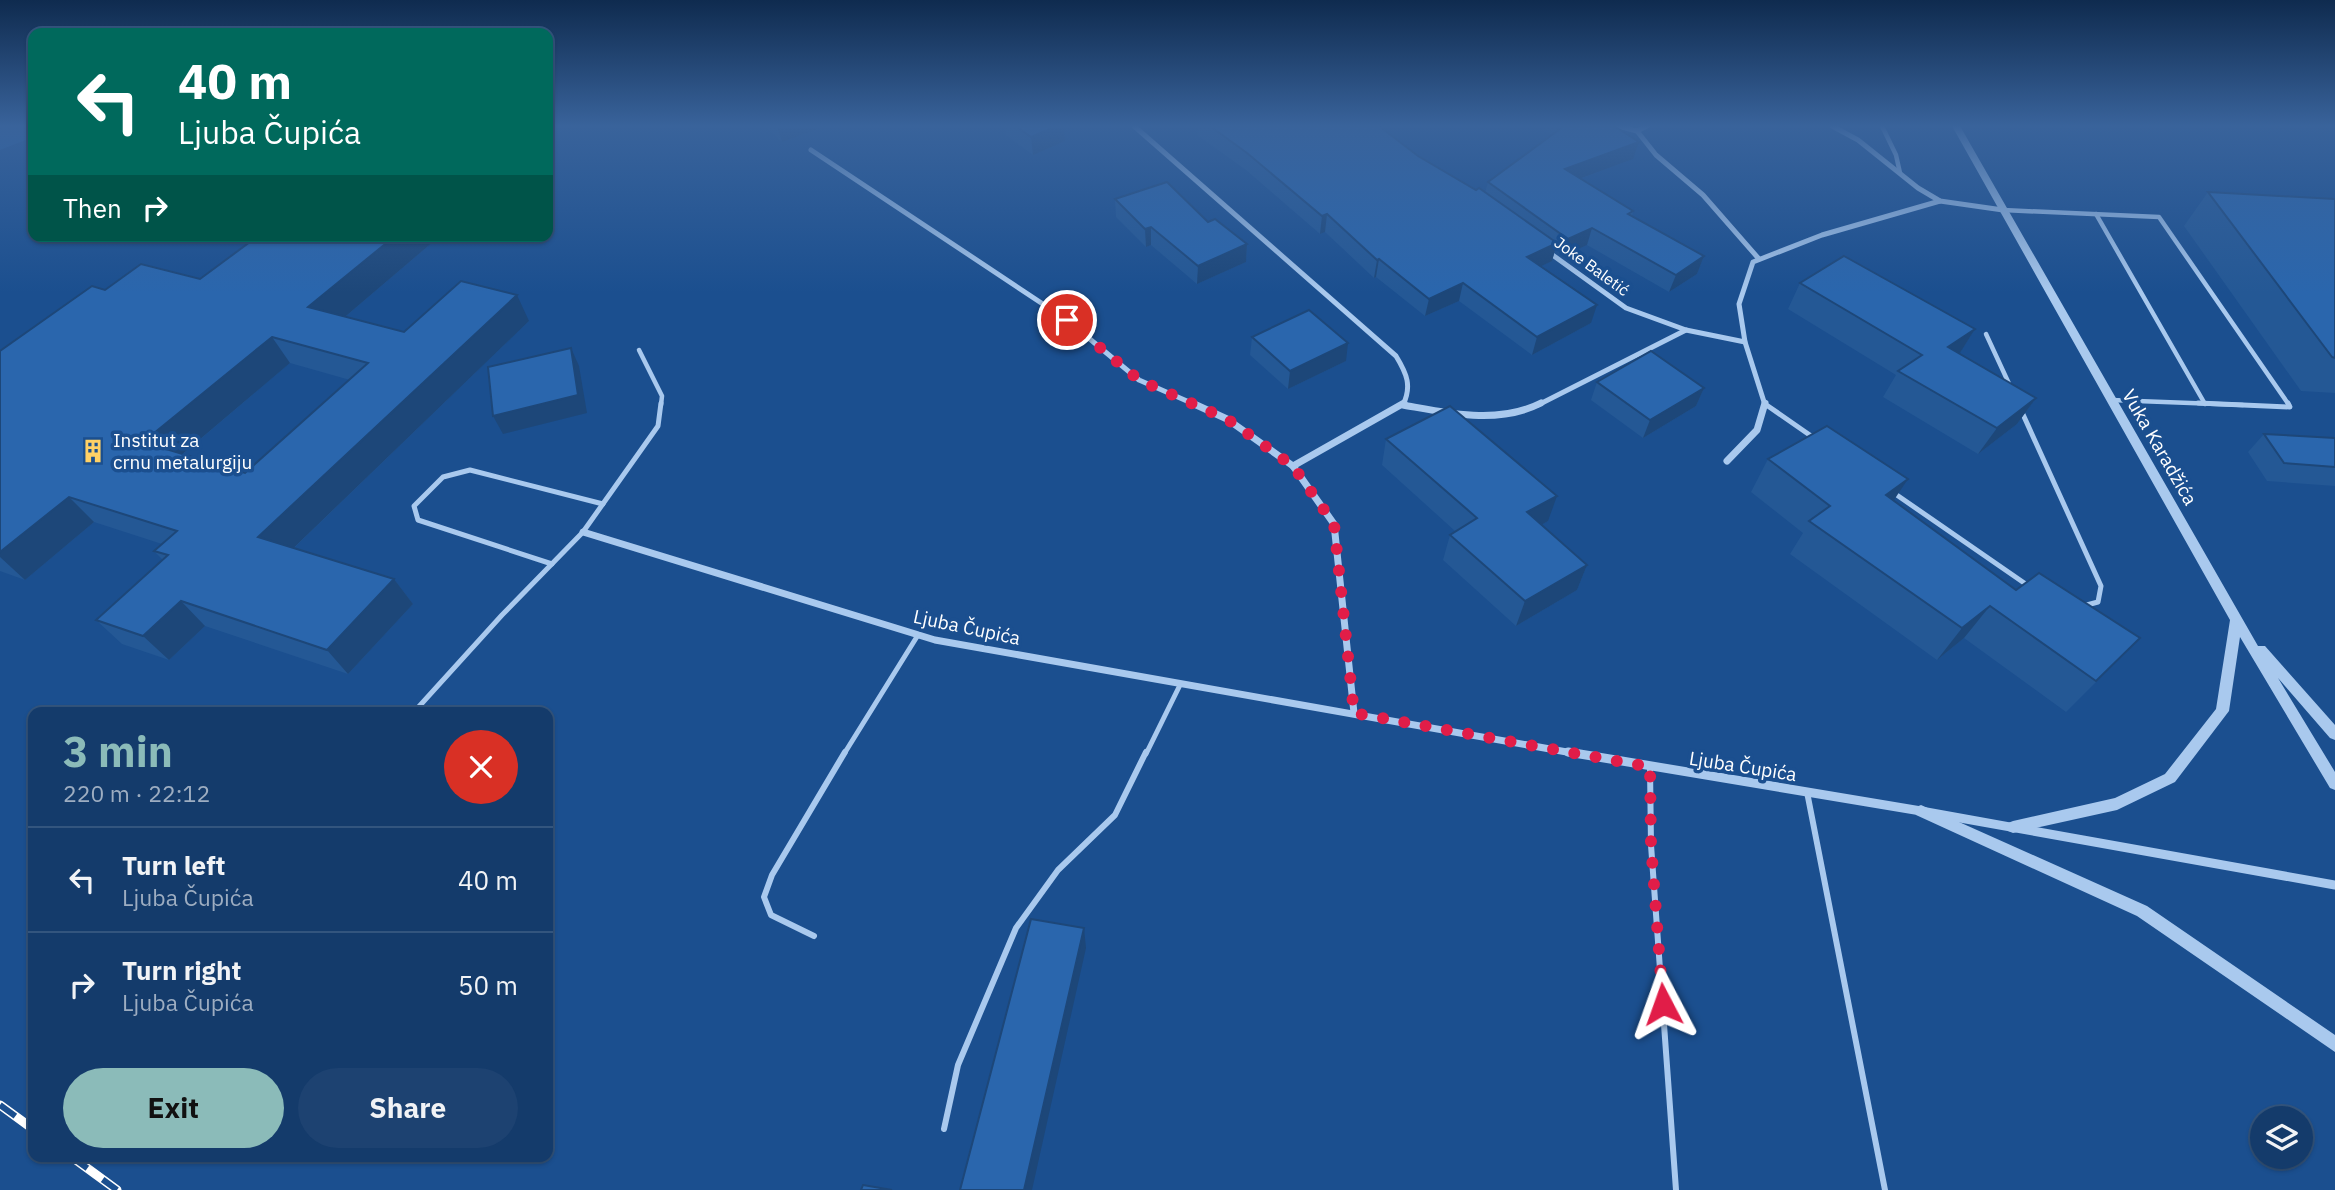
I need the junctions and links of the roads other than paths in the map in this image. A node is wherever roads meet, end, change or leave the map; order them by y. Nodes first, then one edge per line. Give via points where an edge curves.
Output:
1 (858, 182) edge
2 (1197, 182) edge
3 (1689, 182) edge
4 (1910, 182) edge
5 (1987, 182) edge
6 (1940, 201) junction
7 (2003, 210) junction
8 (2096, 214) junction
9 (1538, 245) edge
10 (1759, 259) junction
11 (1686, 330) junction
12 (1986, 334) dead end
13 (1745, 342) junction
14 (639, 350) dead end
15 (2111, 400) junction
16 (1765, 404) junction
17 (2205, 404) junction
18 (1403, 405) junction
19 (1821, 442) edge
20 (1727, 461) dead end
21 (1293, 466) junction
22 (1887, 488) edge
23 (603, 504) junction
24 (583, 531) junction
25 (552, 564) junction
26 (2031, 588) edge
27 (2080, 607) edge
28 (2236, 620) junction
29 (918, 635) junction
30 (1180, 685) junction
31 (419, 707) edge
32 (1354, 713) junction
33 (2335, 734) edge
34 (1650, 767) junction
35 (2335, 784) edge
36 (1807, 792) junction
37 (1921, 811) junction
38 (2013, 827) junction
39 (2335, 885) edge
40 (814, 936) dead end
41 (2335, 1044) edge
42 (944, 1129) dead end
43 (1676, 1190) edge
44 (1885, 1190) edge

1 - 21 street via 1067,320 1139,380 1227,419
2 - 18 street via 1396,356 1410,389
3 - 10 street
4 - 6 street
5 - 7 street, Vuka Karadžića
6 - 7 street
6 - 10 street via 1864,221
7 - 8 lane
7 - 15 street, Vuka Karadžića
8 - 17 lane
8 - 17 lane via 2159,217 2290,407
9 - 11 street, Joke Baletić via 1626,308
10 - 13 street via 1753,262 1739,304
11 - 13 street, Joke Baletić
11 - 18 street via 1532,408 1494,416 1462,416
12 - 27 lane via 2101,586 2098,602
13 - 16 street
14 - 23 lane via 662,396 657,426
15 - 17 lane
15 - 28 street, Vuka Karadžića
16 - 19 lane
16 - 20 street via 1757,430
18 - 21 street
21 - 32 street via 1334,524
22 - 26 lane
23 - 24 lane
23 - 25 lane via 463,468 445,475 414,506 418,520
24 - 25 lane
24 - 29 street, Ljuba Čupića
25 - 31 lane
28 - 33 street
28 - 35 street, Vuka Karadžića
28 - 38 street via 2222,711 2170,778 2117,804
29 - 30 street, Ljuba Čupića
29 - 40 lane via 814,801 764,897 771,915
30 - 32 street, Ljuba Čupića
30 - 42 lane via 1115,815 1058,870 1016,928 958,1065
32 - 34 street, Ljuba Čupića
34 - 36 street, Ljuba Čupića
34 - 43 lane via 1651,845
36 - 37 street, Ljuba Čupića
36 - 44 lane
37 - 38 street, Ljuba Čupića
37 - 41 street via 2142,911
38 - 39 street, Ljuba Čupića

